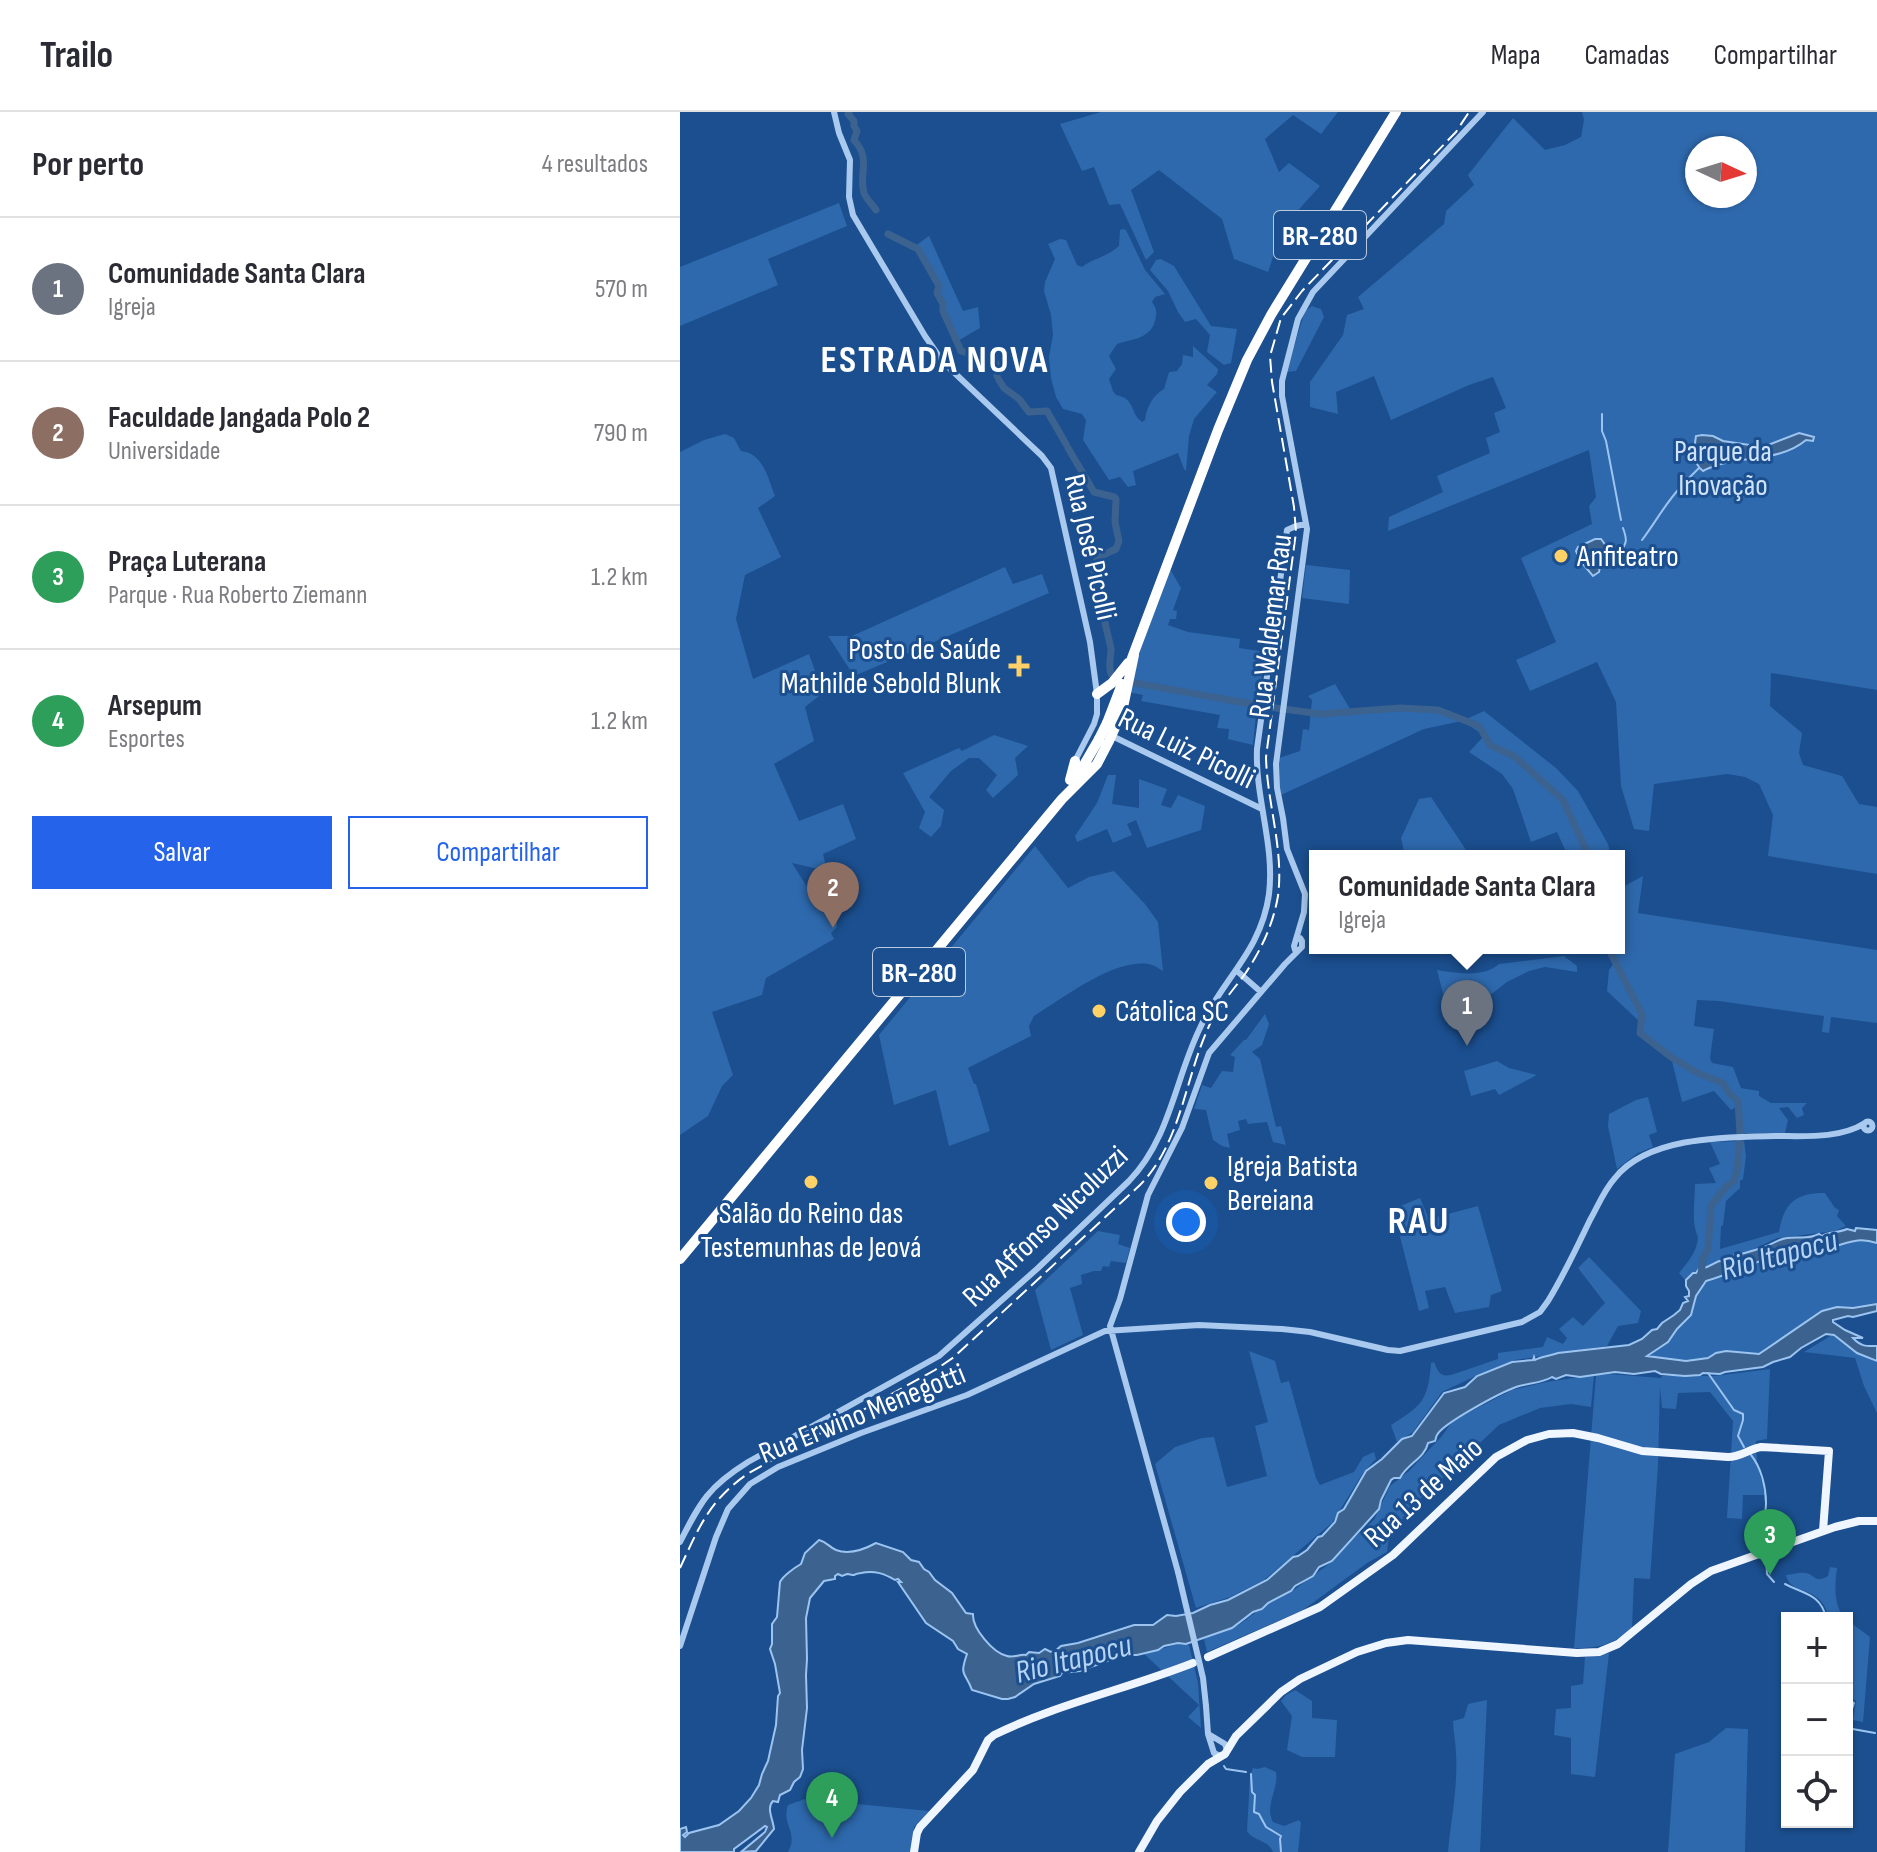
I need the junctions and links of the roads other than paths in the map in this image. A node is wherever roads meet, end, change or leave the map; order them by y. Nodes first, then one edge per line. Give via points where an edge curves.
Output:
1 (834, 112) edge
2 (1396, 112) edge
3 (1483, 112) edge
4 (1306, 524) junction
5 (1134, 655) junction
6 (1096, 689) junction
7 (1093, 728) junction
8 (1112, 736) junction
9 (1075, 761) joint
10 (1064, 797) junction
11 (1262, 809) junction
12 (1289, 856) junction
13 (1270, 857) junction
14 (1237, 971) junction
15 (1261, 992) junction
16 (1870, 1122) edge
17 (684, 1255) edge
18 (680, 1266) edge
19 (1111, 1331) junction
20 (743, 1465) junction
21 (755, 1480) junction
22 (1877, 1521) edge
23 (1823, 1531) junction
24 (680, 1542) edge
25 (680, 1646) edge
26 (1208, 1657) dead end
27 (1193, 1663) dead end
28 (1208, 1731) junction
29 (1224, 1753) junction
30 (914, 1852) edge
31 (1139, 1852) edge

1 - 6 street, Rua José Picolli via 850,160 851,210 917,323 943,362 1049,466
2 - 5 highway, BR-280 via 1247,360
3 - 4 street, Rua Waldemar Rau via 1313,292 1298,319 1281,389
4 - 11 street, Rua Affonso Nicoluzzi via 1287,530 1257,749
4 - 12 street, Rua Waldemar Rau via 1276,756
5 - 6 highway via 1108,687
5 - 8 highway
5 - 10 highway, BR-280, bridge via 1107,723
6 - 7 street, Rua José Picolli
7 - 8 street, Rua Luiz Picolli
7 - 9 street
8 - 10 highway via 1097,764
8 - 11 street, Rua Luiz Picolli
9 - 10 highway
10 - 17 highway, BR-280
11 - 13 street, Rua Affonso Nicoluzzi
12 - 13 street
12 - 15 street, Rua Waldemar Rau via 1305,894 1304,912 1288,961
13 - 14 street, Rua Affonso Nicoluzzi via 1265,913
14 - 15 street
14 - 20 street, Rua Affonso Nicoluzzi via 1203,1020 1158,1141 1129,1181 939,1356
15 - 19 street, Rua Waldemar Rau via 1206,1058 1182,1128 1148,1195
16 - 19 street, Rua Erwino Menegotti via 1815,1136 1705,1138 1641,1157 1616,1176 1548,1301 1522,1322 1400,1351 1282,1329 1199,1325
17 - 18 highway, BR-280
19 - 21 street, Rua Erwino Menegotti
19 - 28 street, bridge via 1178,1572 1203,1678
20 - 21 street
20 - 24 street, Rua Affonso Nicoluzzi via 710,1490
21 - 25 street, Rua Erwino Menegotti via 724,1516
22 - 23 main road
23 - 26 main road, Rua 13 de Maio via 1829,1451 1761,1447 1728,1457 1642,1451 1579,1434 1533,1438 1496,1457 1393,1555 1320,1607
23 - 29 main road via 1704,1575 1626,1639 1599,1652 1408,1640 1357,1652 1287,1688
27 - 30 main road via 1037,1715 994,1735 973,1770 920,1827
28 - 29 street via 1225,1744
28 - 29 street via 1214,1753
29 - 31 main road via 1180,1792

